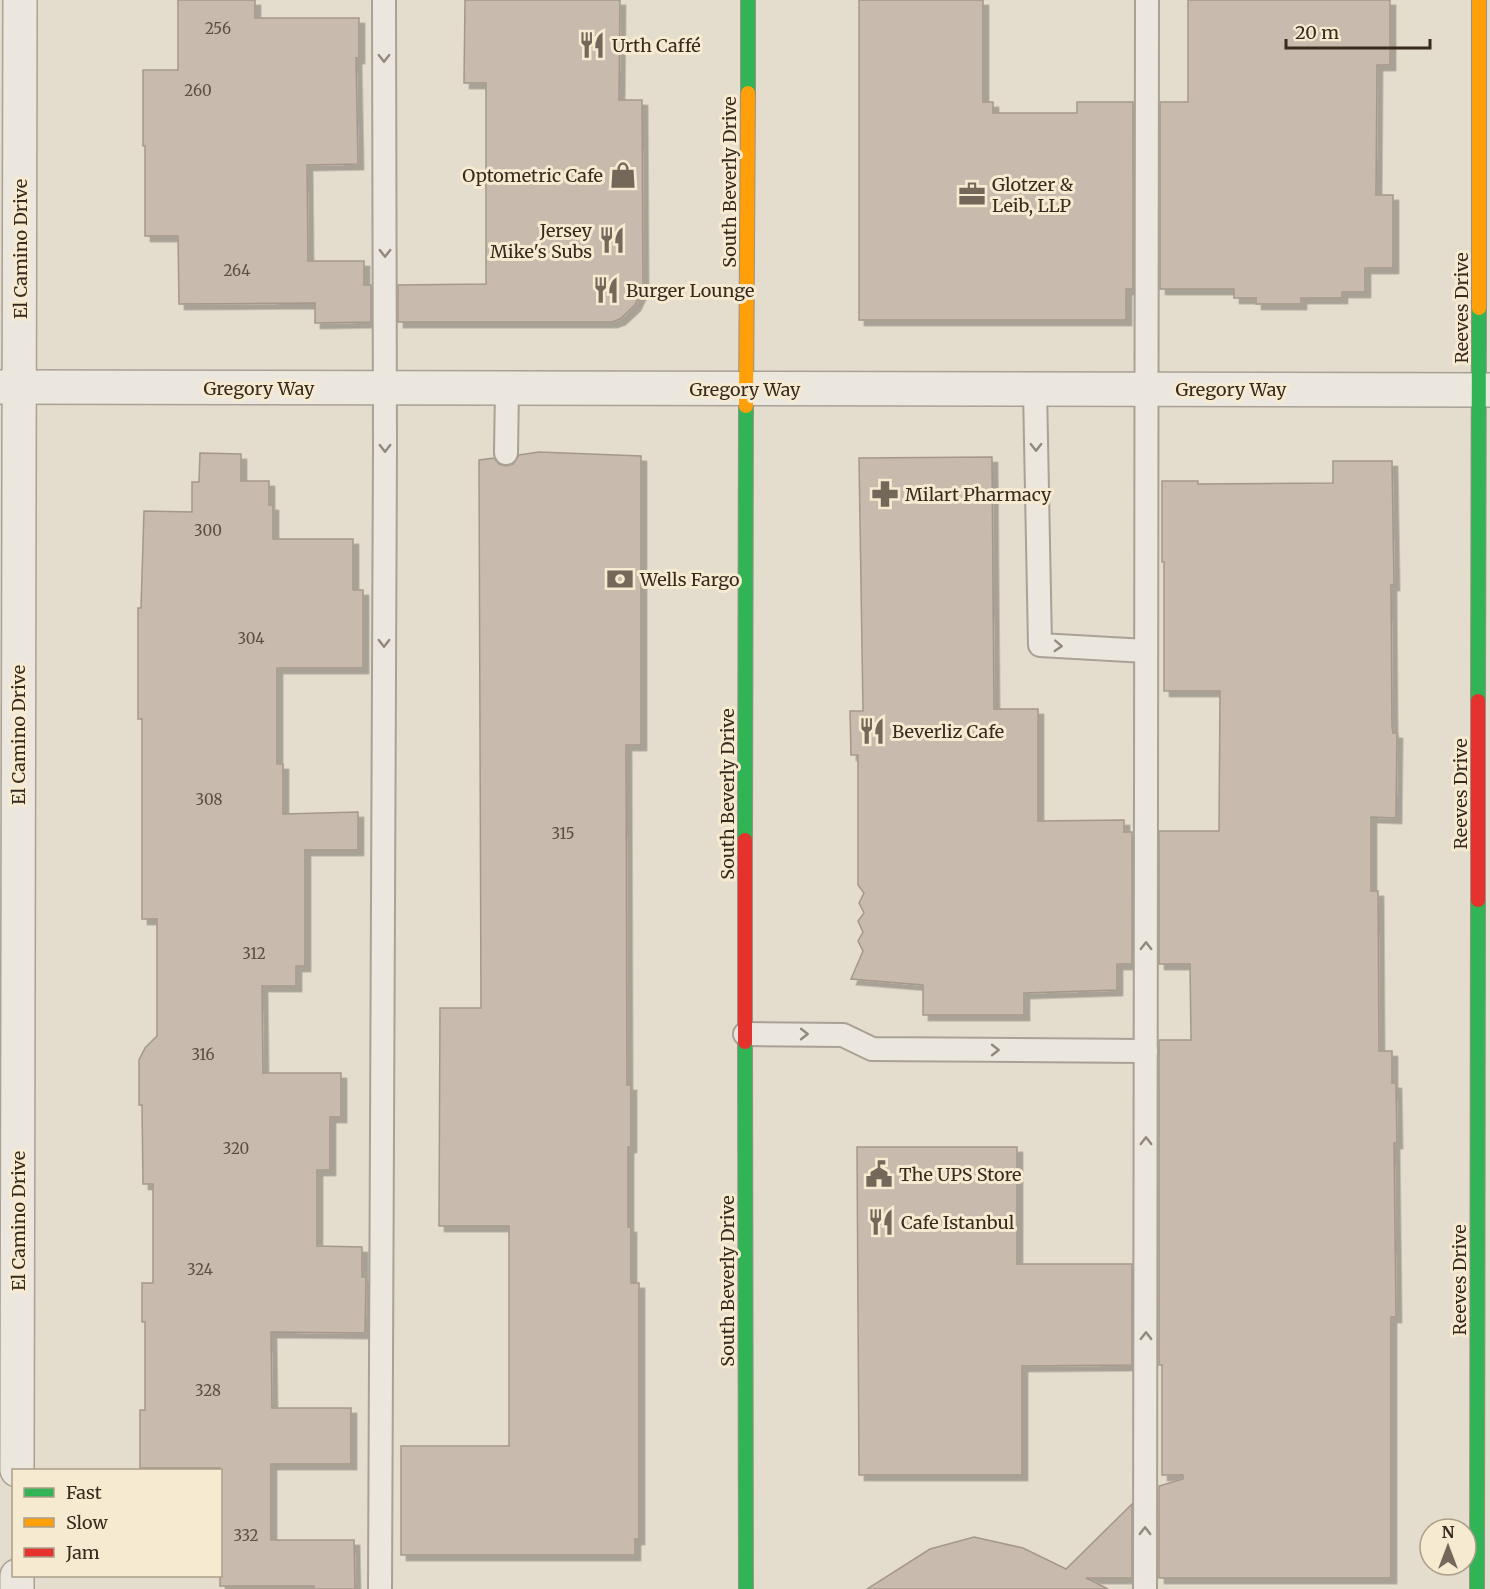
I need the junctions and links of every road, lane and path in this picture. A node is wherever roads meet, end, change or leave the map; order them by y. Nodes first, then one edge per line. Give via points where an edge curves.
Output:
1 (20, 0) edge
2 (384, 0) edge
3 (748, 0) edge
4 (1147, 0) edge
5 (1479, 0) edge
6 (10, 387) edge
7 (385, 388) junction
8 (507, 388) junction
9 (746, 389) junction
10 (1035, 389) junction
11 (1146, 389) junction
12 (1484, 390) edge
13 (506, 453) dead end
14 (1146, 651) junction
15 (745, 1034) junction
16 (1146, 1051) junction
17 (17, 1469) edge
18 (380, 1589) edge
19 (746, 1589) edge
20 (1145, 1589) edge
21 (1477, 1589) edge

1 - 6 street, El Camino Drive
2 -> 7 lane
3 - 9 main road, South Beverly Drive
4 - 11 lane
5 - 12 main road, Reeves Drive
6 - 7 street, Gregory Way
6 - 17 street, El Camino Drive
7 - 8 street, Gregory Way
7 -> 18 lane
8 - 9 street, Gregory Way
8 - 13 lane
9 - 10 street, Gregory Way
9 - 15 main road, South Beverly Drive
10 - 11 street, Gregory Way
10 -> 14 lane via 1040,645
11 - 12 street, Gregory Way
11 - 14 lane
12 - 21 main road, Reeves Drive
16 -> 14 lane
15 -> 16 lane via 843,1035 872,1049
15 - 19 main road, South Beverly Drive
20 -> 16 lane

